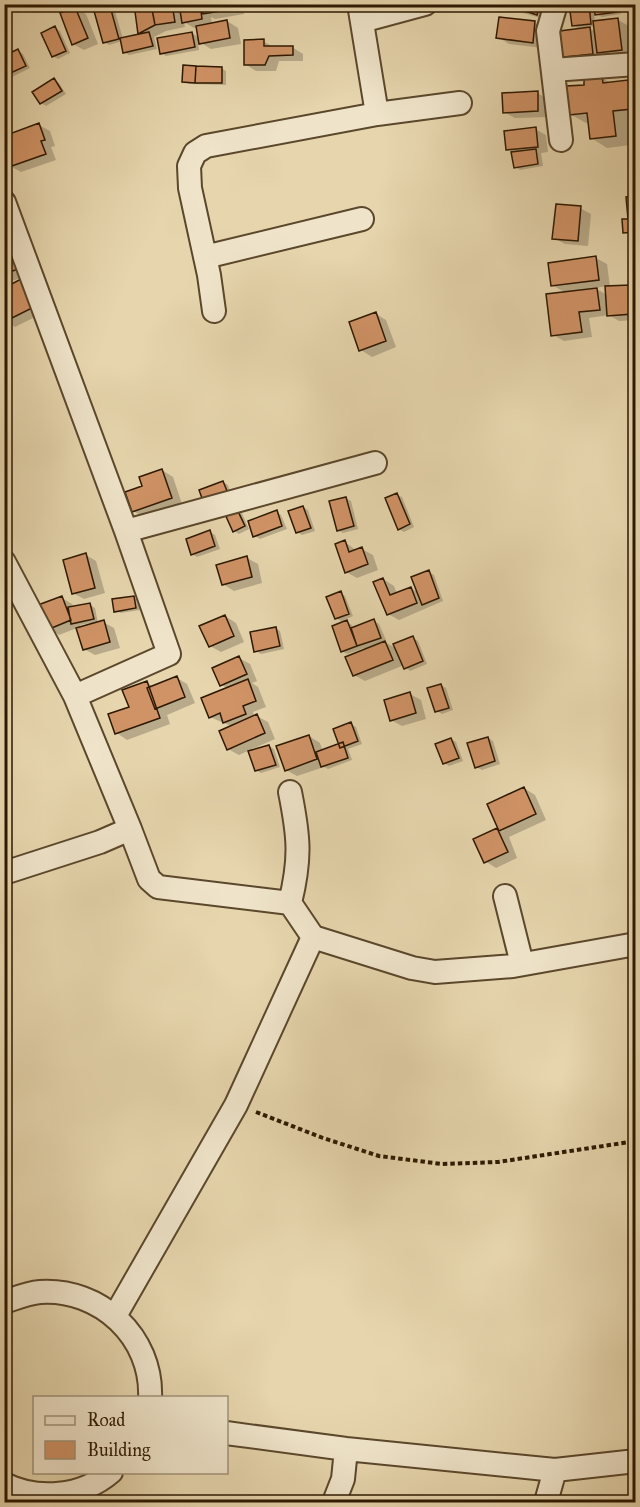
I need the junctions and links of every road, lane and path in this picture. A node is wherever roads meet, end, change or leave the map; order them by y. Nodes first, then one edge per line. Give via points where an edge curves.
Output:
1 (425, 4) edge
2 (556, 4) edge
3 (361, 13) edge
4 (636, 64) edge
5 (553, 70) junction
6 (460, 103) dead end
7 (377, 114) junction
8 (561, 140) dead end
9 (4, 202) edge
10 (362, 219) dead end
11 (205, 256) junction
12 (214, 311) dead end
13 (375, 463) dead end
14 (126, 531) junction
15 (4, 562) edge
16 (75, 696) junction
17 (290, 792) dead end
18 (130, 829) junction
19 (4, 873) edge
20 (505, 896) dead end
21 (290, 903) junction
22 (313, 937) junction
23 (636, 944) edge
24 (522, 964) junction
25 (236, 1105) junction
26 (636, 1141) edge
27 (4, 1302) edge
28 (115, 1316) junction
29 (150, 1396) edge
30 (228, 1433) edge
31 (346, 1449) junction
32 (636, 1461) edge
33 (555, 1470) junction
34 (109, 1474) edge
35 (4, 1484) edge
36 (60, 1498) edge
37 (334, 1503) edge
38 (546, 1503) edge

1 - 3 street
2 - 5 street via 548,31
3 - 7 street
4 - 5 street
5 - 8 street
6 - 7 street
7 - 11 street via 206,146 195,153 189,166 190,188
9 - 14 street
10 - 11 street
11 - 12 street
13 - 14 street
14 - 16 street via 169,654
15 - 16 street
16 - 18 street
17 - 21 street via 299,853
18 - 19 street
18 - 21 street via 149,879 158,887
20 - 24 street
21 - 22 street
22 - 24 street via 435,972
22 - 25 street
23 - 24 street
25 - 26 path via 379,1156 442,1164 498,1162
25 - 28 street
27 - 28 street via 39,1292 60,1292 80,1297
28 - 29 street via 144,1357
30 - 31 street
31 - 33 street
31 - 37 street via 343,1479
32 - 33 street
33 - 38 street
34 - 36 street
35 - 36 street

